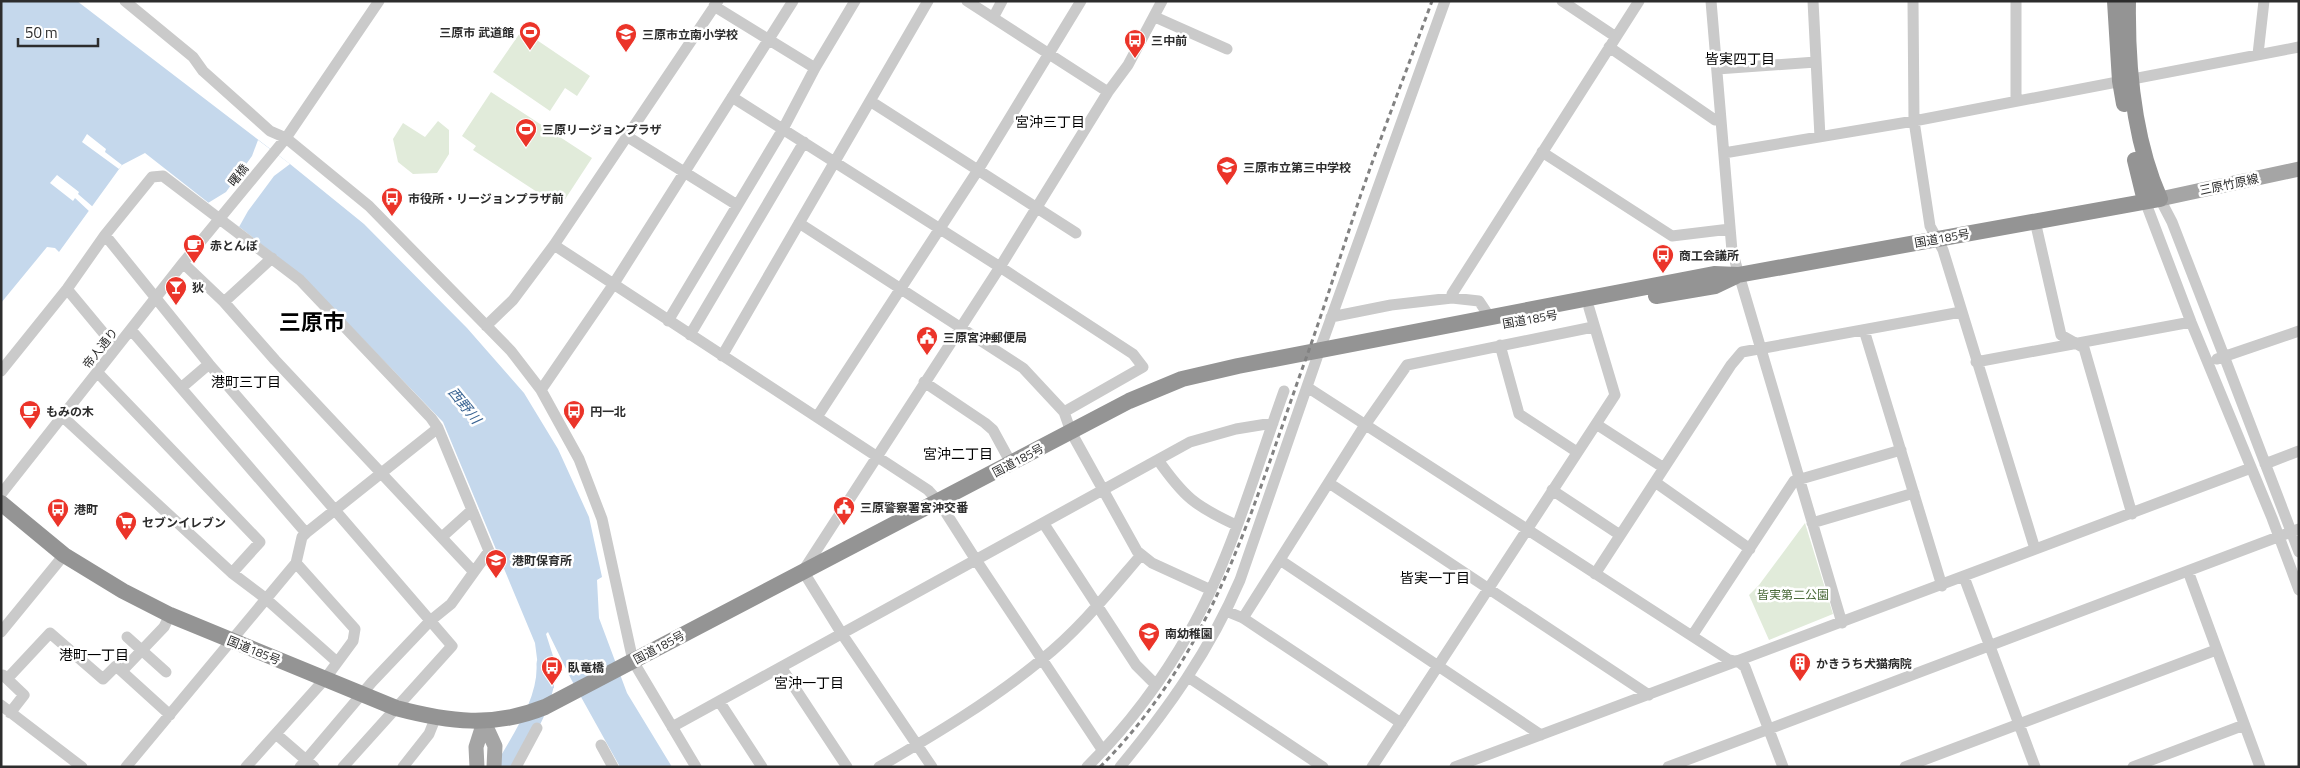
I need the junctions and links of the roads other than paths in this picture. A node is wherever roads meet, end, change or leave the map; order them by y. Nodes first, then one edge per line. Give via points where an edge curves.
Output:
1 (125, 1) edge
2 (379, 1) edge
3 (793, 1) edge
4 (855, 1) edge
5 (928, 1) edge
6 (967, 1) edge
7 (1002, 1) edge
8 (1082, 1) edge
9 (1162, 1) edge
10 (1445, 1) edge
11 (1562, 1) edge
12 (1639, 1) edge
13 (1711, 1) edge
14 (1813, 1) edge
15 (1913, 1) edge
16 (2016, 1) edge
17 (2115, 1) edge
18 (2128, 1) edge
19 (2264, 1) edge
20 (716, 4) edge
21 (1155, 17) junction
22 (993, 18) junction
23 (1616, 36) junction
24 (768, 40) junction
25 (2299, 47) edge
26 (1609, 48) junction
27 (1227, 49) dead end
28 (1050, 54) junction
29 (2258, 54) junction
30 (1816, 62) junction
31 (815, 68) junction
32 (1717, 69) junction
33 (2125, 80) junction
34 (1108, 92) junction
35 (732, 97) junction
36 (2016, 100) junction
37 (870, 101) junction
38 (1721, 120) junction
39 (1914, 121) junction
40 (783, 129) junction
41 (628, 137) junction
42 (1820, 137) junction
43 (286, 138) junction
44 (804, 142) junction
45 (1542, 152) junction
46 (1724, 153) junction
47 (834, 162) junction
48 (2299, 169) edge
49 (978, 170) junction
50 (684, 172) junction
51 (2153, 200) junction
52 (738, 205) junction
53 (1035, 207) junction
54 (222, 216) junction
55 (2035, 221) junction
56 (799, 223) junction
57 (939, 228) junction
58 (1730, 229) junction
59 (1076, 233) dead end
60 (105, 235) junction
61 (1937, 239) junction
62 (554, 246) junction
63 (272, 258) junction
64 (183, 263) junction
65 (1000, 267) junction
66 (1738, 275) junction
67 (613, 285) junction
68 (900, 288) junction
69 (67, 289) junction
70 (1452, 298) junction
71 (156, 299) junction
72 (224, 302) junction
73 (1589, 308) junction
74 (1961, 312) junction
75 (1489, 316) junction
76 (1332, 317) junction
77 (668, 321) junction
78 (2192, 322) junction
79 (486, 326) junction
80 (960, 326) junction
81 (1594, 327) junction
82 (1864, 330) junction
83 (132, 331) junction
84 (2299, 331) edge
85 (690, 335) junction
86 (2074, 343) junction
87 (1500, 345) junction
88 (116, 348) junction
89 (1320, 349) junction
90 (1760, 349) junction
91 (722, 356) junction
92 (2224, 356) junction
93 (1976, 362) junction
94 (2208, 362) junction
95 (209, 364) junction
96 (1, 371) edge
97 (98, 373) junction
98 (924, 382) junction
99 (1307, 387) junction
100 (181, 388) junction
101 (541, 390) junction
102 (1284, 391) dead end
103 (1064, 412) junction
104 (63, 417) junction
105 (818, 417) junction
106 (1273, 422) junction
107 (1596, 424) junction
108 (1365, 425) junction
109 (438, 428) junction
110 (1071, 432) junction
111 (1901, 450) junction
112 (1577, 452) junction
113 (2299, 452) edge
114 (876, 455) junction
115 (1158, 460) junction
116 (1011, 463) junction
117 (2265, 464) junction
118 (1664, 468) junction
119 (2251, 468) junction
120 (381, 472) junction
121 (1799, 480) junction
122 (1655, 482) junction
123 (1329, 483) junction
124 (1103, 490) junction
125 (1552, 490) junction
126 (1914, 493) junction
127 (1, 494) edge
128 (939, 502) junction
129 (1, 503) edge
130 (335, 508) junction
131 (472, 510) junction
132 (2132, 514) junction
133 (1812, 523) junction
134 (1044, 524) junction
135 (1236, 525) junction
136 (1526, 530) junction
137 (2295, 531) edge
138 (306, 533) junction
139 (1620, 535) junction
140 (442, 537) junction
141 (2279, 537) junction
142 (1750, 549) junction
143 (2035, 549) junction
144 (2299, 552) edge
145 (64, 555) junction
146 (1141, 555) junction
147 (976, 560) junction
148 (1280, 560) junction
149 (296, 563) junction
150 (803, 571) junction
151 (2188, 571) junction
152 (474, 572) junction
153 (232, 574) junction
154 (1595, 574) junction
155 (1964, 577) junction
156 (1942, 586) junction
157 (1488, 588) junction
158 (1211, 590) junction
159 (2299, 590) edge
160 (265, 598) junction
161 (1096, 607) junction
162 (1226, 611) junction
163 (170, 615) junction
164 (1243, 618) junction
165 (430, 621) junction
166 (1842, 623) junction
167 (1, 632) edge
168 (842, 634) junction
169 (1692, 636) junction
170 (127, 637) dead end
171 (230, 640) junction
172 (1990, 646) junction
173 (141, 650) junction
174 (2216, 650) junction
175 (1043, 659) junction
176 (337, 662) junction
177 (1738, 662) junction
178 (627, 664) junction
179 (1438, 666) junction
180 (781, 667) junction
181 (122, 671) junction
182 (166, 672) dead end
183 (4, 676) edge
184 (1188, 677) junction
185 (325, 679) junction
186 (1156, 685) junction
187 (364, 694) junction
188 (1649, 695) junction
189 (719, 701) junction
190 (396, 708) junction
191 (6, 709) edge
192 (170, 715) junction
193 (435, 719) junction
194 (484, 722) junction
195 (1401, 722) junction
196 (2019, 724) junction
197 (2244, 725) junction
198 (672, 727) junction
199 (537, 728) dead end
200 (1769, 729) junction
201 (276, 734) junction
202 (1541, 735) junction
203 (601, 745) dead end
204 (917, 745) junction
205 (1103, 751) junction
206 (307, 765) edge
207 (410, 765) edge
208 (82, 767) edge
209 (126, 767) edge
210 (246, 767) edge
211 (343, 767) edge
212 (477, 767) edge
213 (494, 767) edge
214 (516, 767) edge
215 (613, 767) edge
216 (696, 767) edge
217 (762, 767) edge
218 (848, 767) edge
219 (879, 767) edge
220 (932, 767) edge
221 (1087, 767) edge
222 (1120, 767) edge
223 (1322, 767) edge
224 (1372, 767) edge
225 (1455, 767) edge
226 (1668, 767) edge
227 (1783, 767) edge
228 (1905, 767) edge
229 (2035, 767) edge
230 (2133, 767) edge
231 (2260, 767) edge

1 - 43 street via 193,58 203,71 270,131
2 - 43 street, 曙橋
3 - 24 street
4 - 31 street
5 - 37 street
6 - 22 street
7 - 22 street
8 - 28 street
9 - 21 street
10 - 76 street
11 - 23 street
12 - 23 street
13 - 32 street
14 - 30 street
15 - 39 street
16 - 36 street
17 - 33 highway
18 - 33 highway
19 - 29 street
20 - 24 street
20 - 41 street
21 - 27 street
21 - 34 street
22 - 28 street
23 - 26 street
24 - 31 street
24 - 35 street
25 - 29 street
26 - 38 street via 1714,120
26 - 45 street
28 - 34 street
28 - 49 street
29 - 33 street
30 - 32 street
30 - 42 street
31 - 40 street
32 - 38 street
33 - 36 street
33 - 51 highway via 2128,131
34 - 53 street
35 - 40 street
35 - 50 street
36 - 39 street
37 - 47 street
37 - 49 street
38 - 46 street
39 - 42 street
39 - 61 street via 1930,226
40 - 44 street
40 - 52 street
41 - 50 street
41 - 62 street
42 - 46 street
43 - 54 street, 曙橋
43 - 79 street via 369,206
44 - 47 street
44 - 85 street
45 - 58 street via 1672,236
45 - 70 street
46 - 58 street
47 - 56 street
47 - 57 street
48 - 51 main road, 三原竹原線
49 - 53 street
49 - 57 street
50 - 52 street
50 - 67 street
51 - 55 highway, 国道185号
51 - 78 street
51 - 92 street via 2172,222
52 - 77 street
53 - 59 street
53 - 65 street
54 - 60 street via 163,176 152,177
54 - 63 street
54 - 64 street, 帝人通り
55 - 61 highway, 国道185号
55 - 86 street via 2061,335
56 - 68 street
56 - 91 street
57 - 65 street
57 - 68 street
58 - 66 street
60 - 69 street
60 - 71 street
61 - 66 highway, 国道185号
61 - 74 street
62 - 67 street
62 - 79 street via 514,300
63 - 72 street
63 - 109 street via 300,280
64 - 71 street, 帝人通り
64 - 72 street
65 - 80 street
65 - 103 street via 1133,354 1143,367
66 - 73 highway, 国道185号 via 1715,286
66 - 75 highway, 国道185号 via 1714,274
66 - 90 street
67 - 77 street
67 - 101 street
68 - 80 street
68 - 105 street
69 - 88 street
69 - 96 street
70 - 75 street via 1479,301
70 - 76 street via 1391,305
71 - 83 street, 帝人通り
71 - 95 street
72 - 120 street
73 - 81 street
73 - 89 highway, 国道185号 via 1360,348
74 - 82 street
74 - 93 street
75 - 89 highway, 国道185号
76 - 89 street
77 - 85 street
78 - 86 street
78 - 94 street
79 - 101 street
80 - 98 street
80 - 103 street via 1023,368
81 - 87 street
81 - 107 street via 1615,395
82 - 90 street
82 - 111 street
83 - 88 street, 帝人通り
83 - 100 street
84 - 92 street
85 - 91 street
86 - 93 street
86 - 132 street via 2084,348
87 - 108 street via 1406,365
87 - 112 street via 1519,414
88 - 97 street, 帝人通り
89 - 99 street
89 - 110 highway, 国道185号 via 1182,379 1129,401
90 - 118 street via 1742,352 1731,365
90 - 121 street
91 - 105 street
92 - 94 street
92 - 117 street
93 - 143 street
94 - 119 street
95 - 100 street
95 - 130 street
97 - 104 street, 帝人通り
97 - 153 street via 260,542
98 - 114 street
98 - 116 street via 985,422
99 - 108 street
99 - 162 street via 1240,580
100 - 138 street
101 - 178 street via 566,433 591,487 610,554
102 - 106 street
103 - 110 street
104 - 127 street, 帝人通り
104 - 153 street
105 - 114 street
106 - 115 street via 1190,442
106 - 135 street
107 - 112 street
107 - 118 street
108 - 123 street
108 - 136 street
109 - 120 street
109 - 131 street
110 - 116 highway, 国道185号
110 - 124 street
111 - 121 street
111 - 126 street
112 - 125 street
113 - 117 street
114 - 128 street via 928,490
114 - 150 street
115 - 124 street
115 - 135 street via 1183,493 1197,505
116 - 128 highway, 国道185号
117 - 137 street
118 - 122 street
119 - 132 street
119 - 141 street
120 - 130 street
120 - 140 street
121 - 133 street
121 - 142 street via 1794,481
122 - 139 street
122 - 142 street
123 - 148 street
123 - 157 street
124 - 134 street
124 - 146 street
125 - 136 street
125 - 139 street
126 - 133 street
126 - 156 street
128 - 147 street
128 - 150 highway, 国道185号
129 - 145 highway, 国道185号
130 - 138 street
130 - 165 street
131 - 140 street
131 - 152 street via 489,551
132 - 143 street
133 - 166 street
134 - 147 street
134 - 161 street
135 - 158 street
136 - 154 street
136 - 157 street
137 - 141 street
137 - 144 street
138 - 149 street via 302,537
139 - 154 street
140 - 152 street
141 - 151 street
141 - 159 street
142 - 169 street
143 - 155 street
145 - 163 highway, 国道185号 via 110,584
145 - 167 street
146 - 158 street
146 - 161 street
147 - 168 street
147 - 175 street
148 - 164 street
148 - 179 street
149 - 160 street
149 - 176 street via 355,629 353,641
150 - 168 street
150 - 178 highway, 国道185号
151 - 172 street
151 - 174 street
152 - 165 street via 451,604
153 - 160 street
154 - 169 street
155 - 156 street
155 - 172 street
156 - 166 street
157 - 179 street
157 - 188 street
158 - 186 street via 1191,630
160 - 171 street
160 - 176 street
161 - 175 street
161 - 186 street via 1136,665
162 - 164 street
162 - 184 street
163 - 171 highway, 国道185号
163 - 173 street via 164,627
164 - 195 street
165 - 187 street
165 - 190 street via 452,646
166 - 177 street
168 - 180 street
168 - 204 street
169 - 177 street via 1729,660
170 - 173 street
171 - 185 highway, 国道185号
171 - 192 street
172 - 196 street
172 - 200 street
173 - 181 street
173 - 182 street
174 - 196 street
174 - 197 street
175 - 204 street via 972,712
175 - 205 street
176 - 185 street
177 - 188 street
177 - 200 street via 1745,667
178 - 194 highway, 国道185号 via 526,715
178 - 198 street
179 - 195 street
179 - 202 street
180 - 189 street
180 - 218 street
181 - 183 street via 116,666 103,679 50,634
181 - 192 street
183 - 191 street via 24,695
184 - 222 street via 1158,721
184 - 223 street
185 - 187 highway, 国道185号
185 - 201 street
186 - 205 street via 1132,720
187 - 190 highway, 国道185号
187 - 206 street
188 - 202 street
189 - 198 street
189 - 217 street
190 - 193 highway, 国道185号
190 - 211 street
191 - 208 street
192 - 209 street
193 - 194 highway, 国道185号
193 - 207 street
194 - 212 main road via 476,747
194 - 213 main road via 495,746
195 - 224 street
196 - 228 street
196 - 229 street
197 - 230 street
197 - 231 street
198 - 216 street
199 - 214 street
200 - 226 street
200 - 227 street
201 - 206 street
201 - 210 street
202 - 225 street
203 - 215 street
204 - 219 street
204 - 220 street
205 - 221 street

